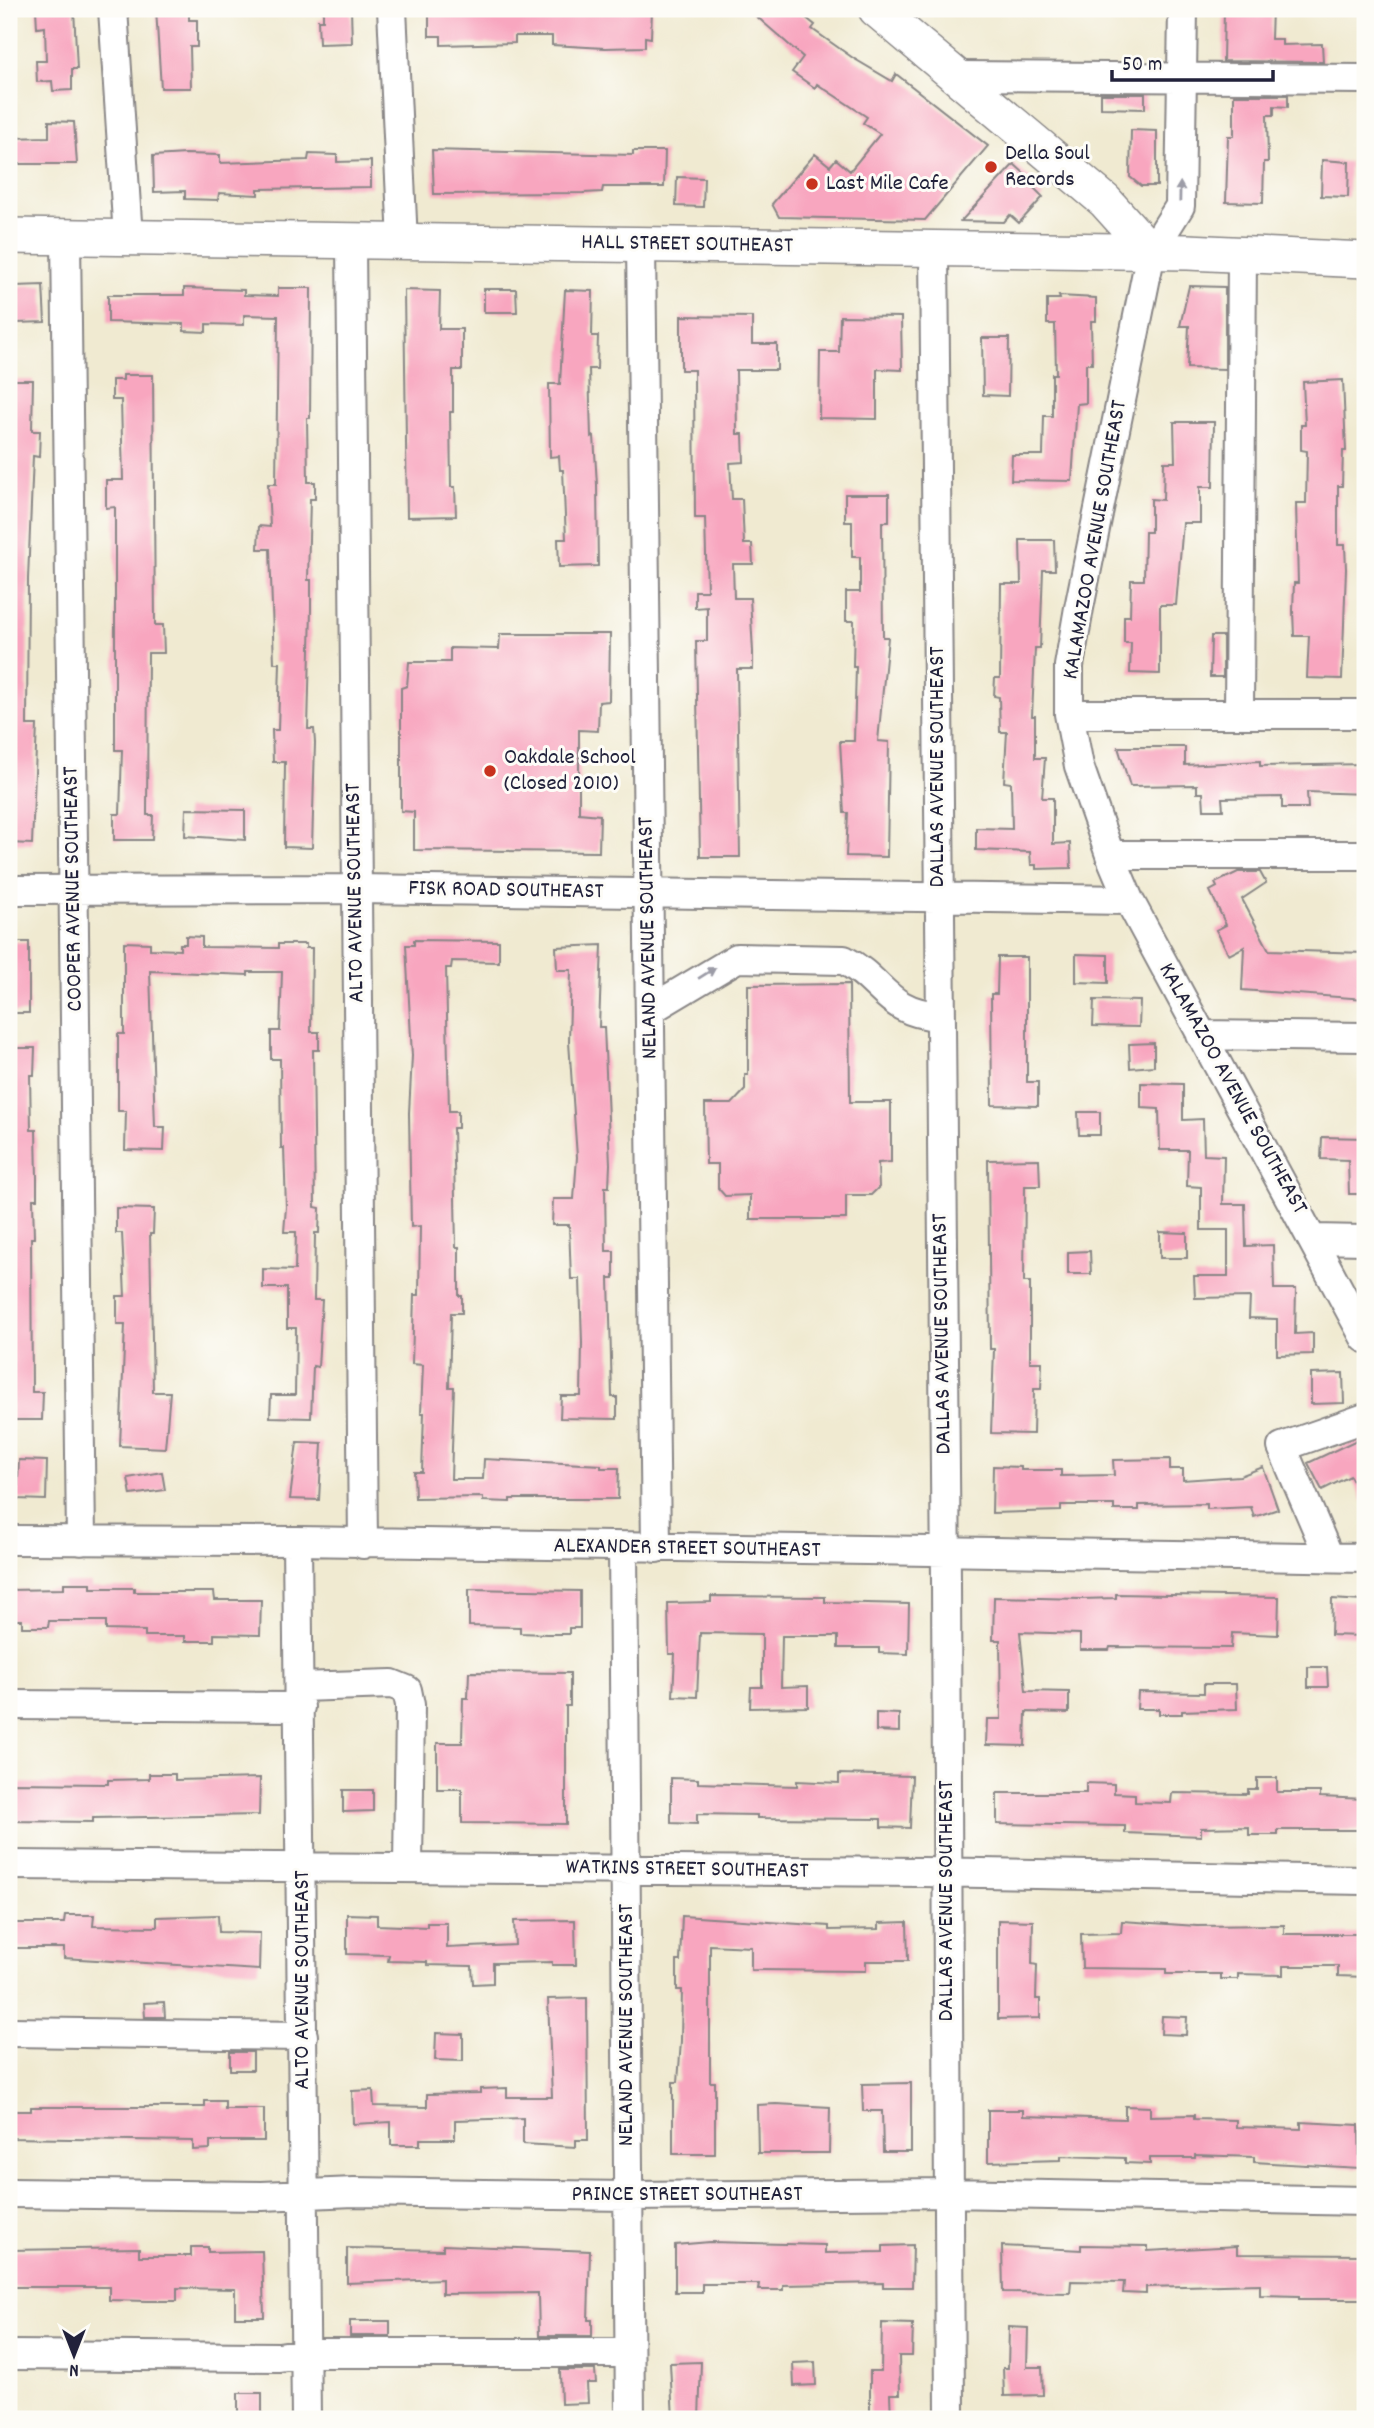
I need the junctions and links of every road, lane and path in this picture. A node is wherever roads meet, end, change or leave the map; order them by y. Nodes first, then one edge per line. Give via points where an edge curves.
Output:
1 (113, 9) edge
2 (392, 9) edge
3 (876, 9) edge
4 (1183, 9) edge
5 (957, 76) junction
6 (1182, 77) junction
7 (1365, 79) edge
8 (9, 236) edge
9 (66, 237) junction
10 (128, 237) junction
11 (351, 242) junction
12 (403, 242) junction
13 (641, 244) junction
14 (934, 248) junction
15 (1151, 252) junction
16 (1242, 253) junction
17 (1365, 260) edge
18 (1069, 714) junction
19 (1239, 714) junction
20 (1365, 714) edge
21 (1110, 855) junction
22 (1365, 855) edge
23 (356, 889) junction
24 (9, 890) edge
25 (74, 890) junction
26 (649, 893) junction
27 (939, 898) junction
28 (1129, 900) junction
29 (650, 1010) junction
30 (940, 1016) junction
31 (1201, 1035) junction
32 (1365, 1037) edge
33 (1314, 1239) junction
34 (1365, 1240) edge
35 (1365, 1338) edge
36 (1365, 1418) edge
37 (9, 1540) edge
38 (81, 1541) junction
39 (298, 1541) junction
40 (363, 1544) junction
41 (623, 1547) junction
42 (656, 1548) junction
43 (946, 1552) junction
44 (1329, 1557) junction
45 (1365, 1558) edge
46 (300, 1697) junction
47 (9, 1705) edge
48 (9, 1865) edge
49 (302, 1866) junction
50 (408, 1867) junction
51 (626, 1869) junction
52 (947, 1872) junction
53 (1365, 1880) edge
54 (9, 2032) edge
55 (303, 2036) junction
56 (9, 2193) edge
57 (304, 2193) junction
58 (948, 2193) junction
59 (628, 2196) junction
60 (1365, 2201) edge
61 (305, 2353) junction
62 (629, 2353) junction
63 (9, 2355) edge
64 (306, 2419) edge
65 (629, 2419) edge
66 (950, 2419) edge

1 - 10 street
2 - 12 street
3 - 5 main road
4 - 6 street
5 - 6 street
5 - 15 main road via 1105,201
6 - 7 street
15 -> 6 street via 1180,206
8 - 9 main road, HALL STREET SOUTHEAST
9 - 10 main road, HALL STREET SOUTHEAST
9 - 25 street, COOPER AVENUE SOUTHEAST
10 - 11 main road, HALL STREET SOUTHEAST
11 - 12 main road, HALL STREET SOUTHEAST
11 - 23 street, ALTO AVENUE SOUTHEAST
12 - 13 main road, HALL STREET SOUTHEAST
13 - 14 main road, HALL STREET SOUTHEAST
13 - 26 street, NELAND AVENUE SOUTHEAST
14 - 15 main road, HALL STREET SOUTHEAST
14 - 27 street, DALLAS AVENUE SOUTHEAST
15 - 16 main road, HALL STREET SOUTHEAST
15 - 18 street, KALAMAZOO AVENUE SOUTHEAST via 1079,608 1069,666
16 - 17 main road, HALL STREET SOUTHEAST
16 - 19 street
18 - 19 street
18 - 21 street, KALAMAZOO AVENUE SOUTHEAST via 1079,766
19 - 20 street
21 - 22 street
21 - 28 street, KALAMAZOO AVENUE SOUTHEAST
23 - 25 street, FISK ROAD SOUTHEAST
23 - 26 street, FISK ROAD SOUTHEAST
23 - 40 street, ALTO AVENUE SOUTHEAST
24 - 25 street, FISK ROAD SOUTHEAST
25 - 38 street, COOPER AVENUE SOUTHEAST
26 - 27 street, FISK ROAD SOUTHEAST
26 - 29 street, NELAND AVENUE SOUTHEAST
27 - 28 street, FISK ROAD SOUTHEAST
27 - 30 street, DALLAS AVENUE SOUTHEAST
28 - 31 street, KALAMAZOO AVENUE SOUTHEAST
29 -> 30 street via 737,958 844,960 901,1006
29 - 42 street, NELAND AVENUE SOUTHEAST
30 - 43 street, DALLAS AVENUE SOUTHEAST
31 - 32 street
31 - 33 street, KALAMAZOO AVENUE SOUTHEAST
33 - 34 street
33 - 35 street, KALAMAZOO AVENUE SOUTHEAST
36 - 44 street via 1282,1447
37 - 38 street, ALEXANDER STREET SOUTHEAST
38 - 39 street, ALEXANDER STREET SOUTHEAST
39 - 40 street, ALEXANDER STREET SOUTHEAST
39 - 46 street, ALTO AVENUE SOUTHEAST
40 - 41 street, ALEXANDER STREET SOUTHEAST
41 - 42 street, ALEXANDER STREET SOUTHEAST
41 - 51 street, NELAND AVENUE SOUTHEAST
42 - 43 street, ALEXANDER STREET SOUTHEAST
43 - 44 street, ALEXANDER STREET SOUTHEAST
43 - 52 street, DALLAS AVENUE SOUTHEAST
44 - 45 street, ALEXANDER STREET SOUTHEAST
46 - 47 street
46 - 49 street, ALTO AVENUE SOUTHEAST
46 - 50 street via 392,1684 407,1690
48 - 49 street, WATKINS STREET SOUTHEAST
49 - 50 street, WATKINS STREET SOUTHEAST
49 - 55 street, ALTO AVENUE SOUTHEAST
50 - 51 street, WATKINS STREET SOUTHEAST
51 - 52 street, WATKINS STREET SOUTHEAST
51 - 59 street, NELAND AVENUE SOUTHEAST
52 - 53 street, WATKINS STREET SOUTHEAST
52 - 58 street, DALLAS AVENUE SOUTHEAST
54 - 55 street
55 - 57 street, ALTO AVENUE SOUTHEAST
56 - 57 street, PRINCE STREET SOUTHEAST
57 - 59 street, PRINCE STREET SOUTHEAST
57 - 61 street, ALTO AVENUE SOUTHEAST
58 - 59 street, PRINCE STREET SOUTHEAST
58 - 60 street, PRINCE STREET SOUTHEAST
58 - 66 street, DALLAS AVENUE SOUTHEAST
59 - 62 street, NELAND AVENUE SOUTHEAST
61 - 62 street
61 - 63 street via 279,2357
61 - 64 street, ALTO AVENUE SOUTHEAST
62 - 65 street, NELAND AVENUE SOUTHEAST

